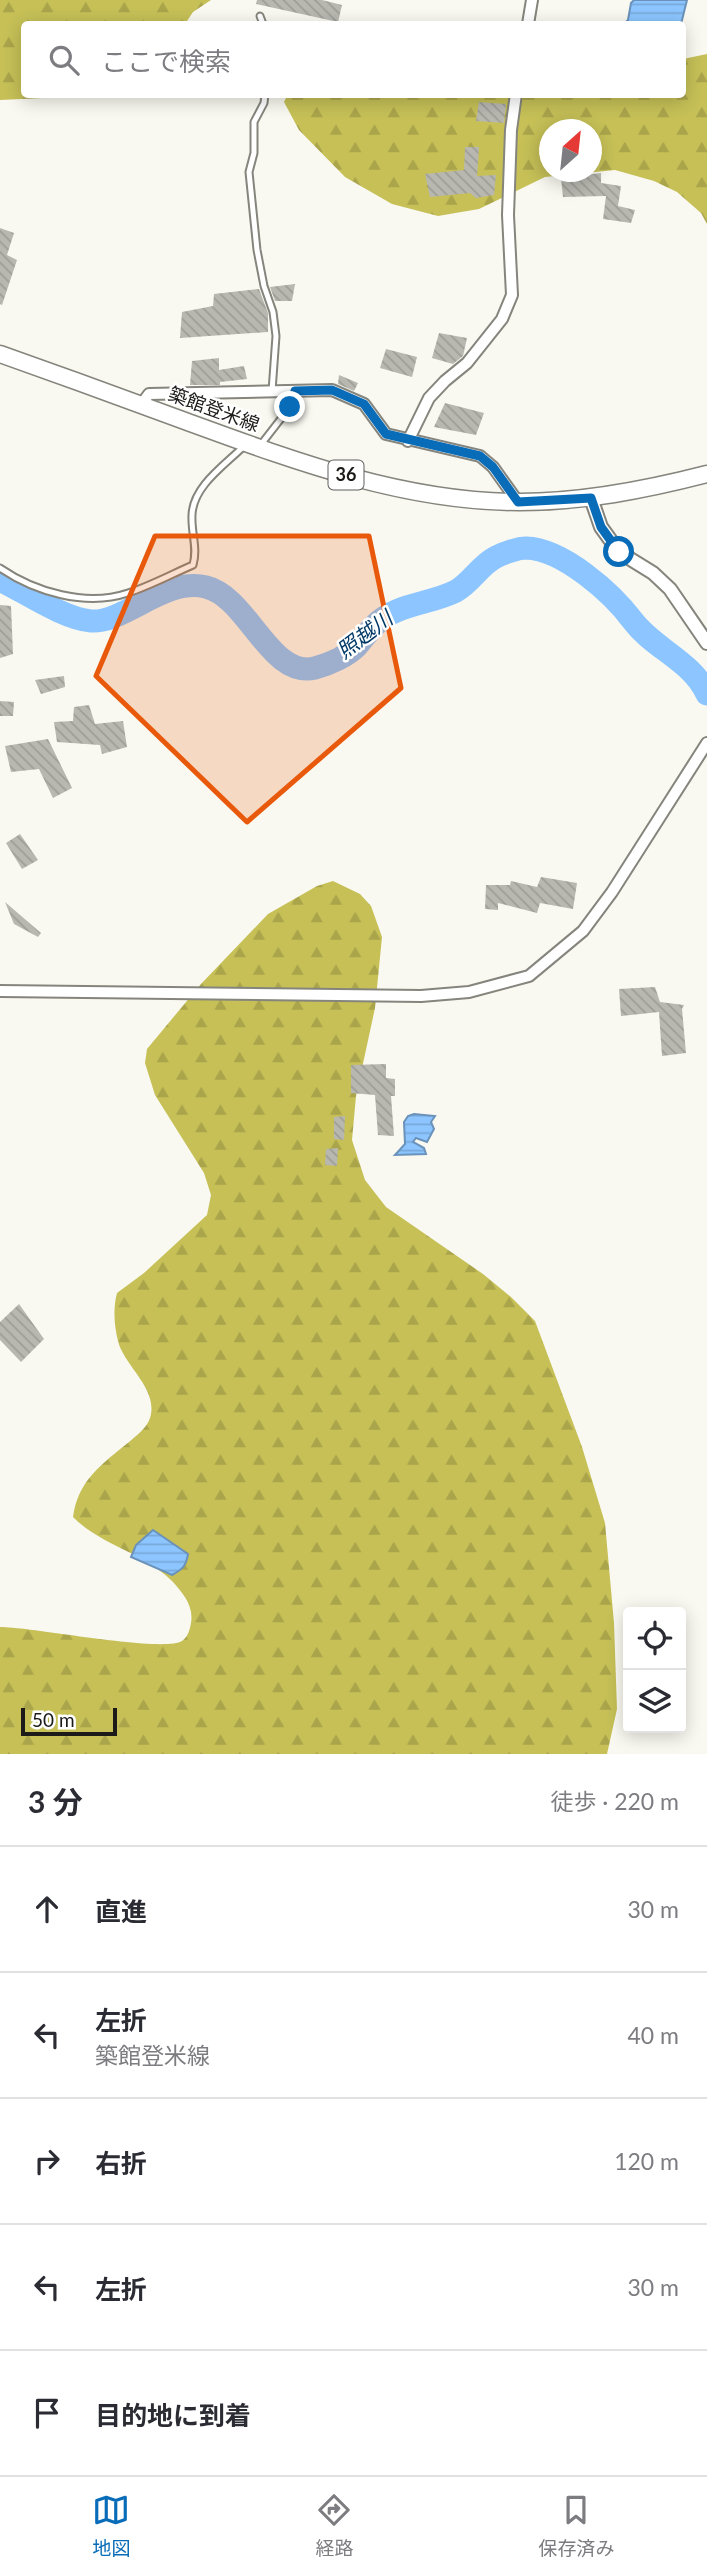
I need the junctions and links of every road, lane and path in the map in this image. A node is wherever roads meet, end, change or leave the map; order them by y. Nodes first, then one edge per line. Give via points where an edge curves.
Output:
1 (532, 0) edge
2 (260, 16) dead end
3 (262, 21) edge
4 (528, 21) edge
5 (265, 98) edge
6 (515, 98) edge
7 (0, 354) edge
8 (272, 391) junction
9 (295, 391) junction
10 (141, 404) junction
11 (408, 441) junction
12 (252, 446) junction
13 (707, 474) edge
14 (591, 498) junction
15 (518, 502) junction
16 (0, 568) edge
17 (707, 643) edge
18 (707, 743) edge
19 (0, 991) edge

1 - 4 street
2 - 3 lane
5 - 8 lane via 254,122 249,172 257,250 276,336
6 - 11 street via 508,215 512,295 502,319 467,363 429,398
7 - 10 main road, 築館登米線 / 36
8 - 9 street
8 - 10 street via 149,394
9 - 11 street via 332,390 351,397 364,404 386,434
9 - 12 lane via 290,407
10 - 12 main road, 築館登米線 / 36
11 - 15 street via 480,456
12 - 15 main road, 築館登米線 / 36 via 378,484 433,495
12 - 16 lane via 206,483 195,498 193,565 126,594 83,598 50,593
13 - 14 main road, 築館登米線 / 36 via 652,489
14 - 15 main road, 築館登米線 / 36
14 - 17 street via 601,527 619,552 670,589
18 - 19 street via 583,931 529,976 469,992 421,996

